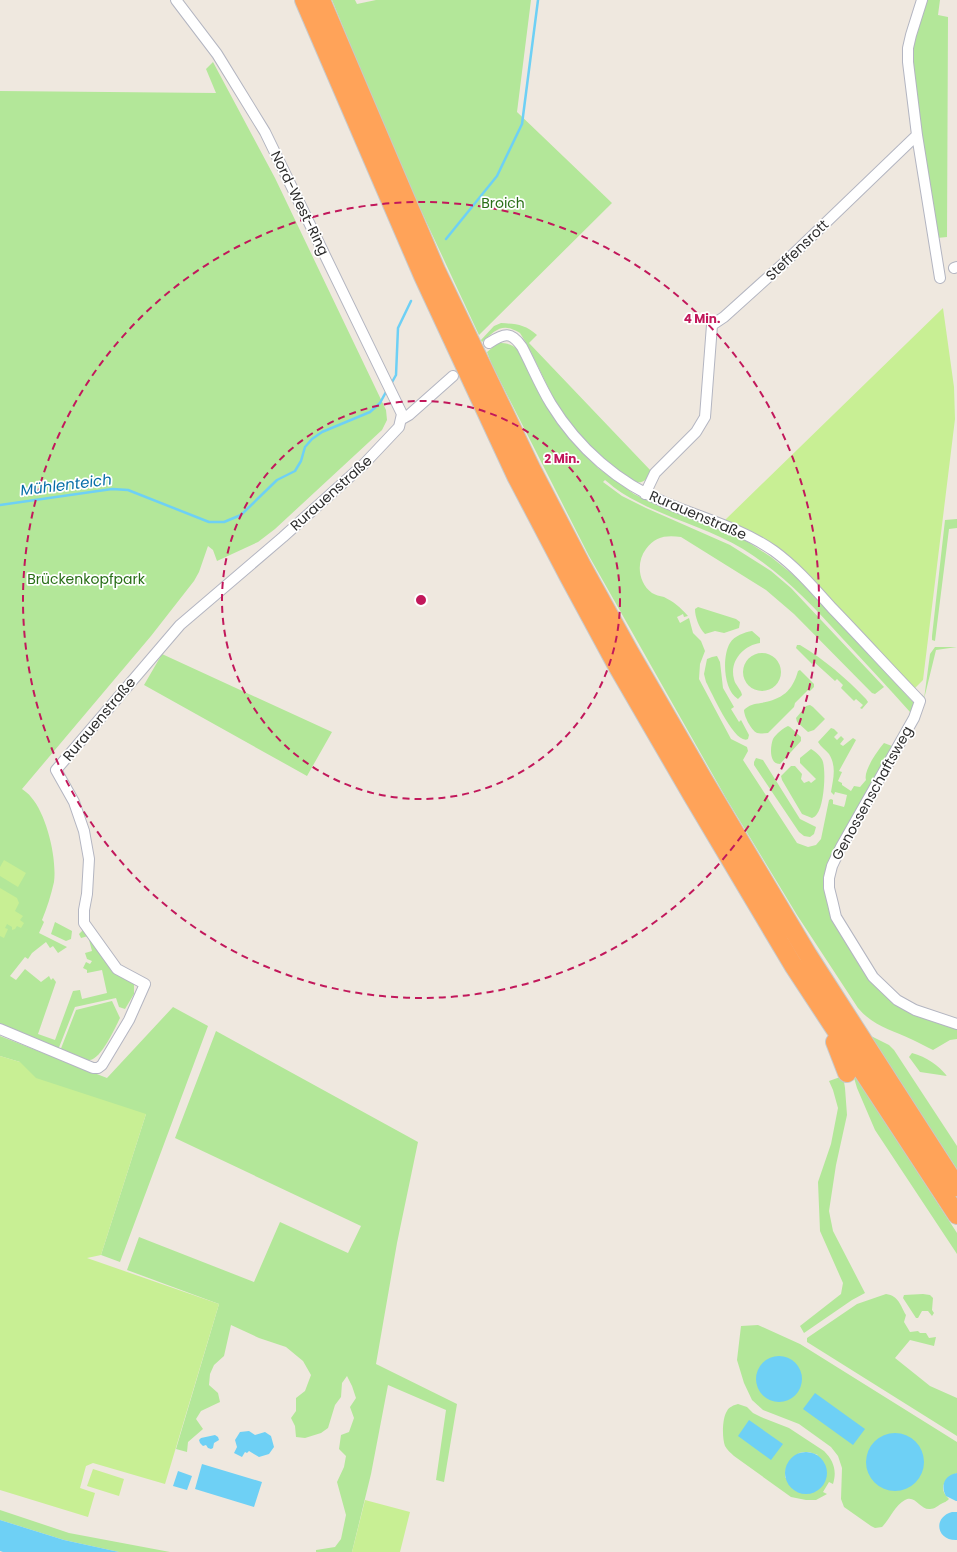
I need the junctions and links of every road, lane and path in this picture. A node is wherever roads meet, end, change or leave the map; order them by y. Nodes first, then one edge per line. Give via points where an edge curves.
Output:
1 (176, 0) edge
2 (304, 0) edge
3 (321, 0) edge
4 (922, 0) edge
5 (917, 135) junction
6 (940, 278) dead end
7 (488, 343) dead end
8 (453, 376) dead end
9 (402, 419) junction
10 (646, 494) junction
11 (920, 700) joint
12 (808, 955) junction
13 (825, 1013) junction
14 (957, 1024) edge
15 (867, 1027) dead end
16 (0, 1029) edge
17 (847, 1073) dead end
18 (957, 1187) edge
19 (957, 1215) edge

1 - 9 street, Nord-West-Ring via 217,54 265,132 402,414
2 - 13 highway via 423,276 516,476 680,775 793,965
3 - 12 highway via 436,270 538,481 629,651
4 - 5 street via 911,35 908,55
5 - 6 street
5 - 10 street, Steffensrott via 785,262 712,325 705,417 696,432 655,473
7 - 10 street, Rurauenstraße via 499,336 508,335 518,341 567,428 610,471
8 - 9 street, Rurauenstraße via 409,416
9 - 16 street, Rurauenstraße via 399,427 364,464 180,625 56,770 74,802 84,831 89,859 84,923 117,969 145,984 129,1020 102,1065 93,1068
10 - 11 street, Rurauenstraße via 755,539 774,552 800,574
11 - 14 street, Genossenschaftsweg via 914,718 841,847 832,866 829,888 836,917 873,977 906,1006
12 - 15 highway
12 - 18 highway
13 - 17 highway
13 - 19 highway

